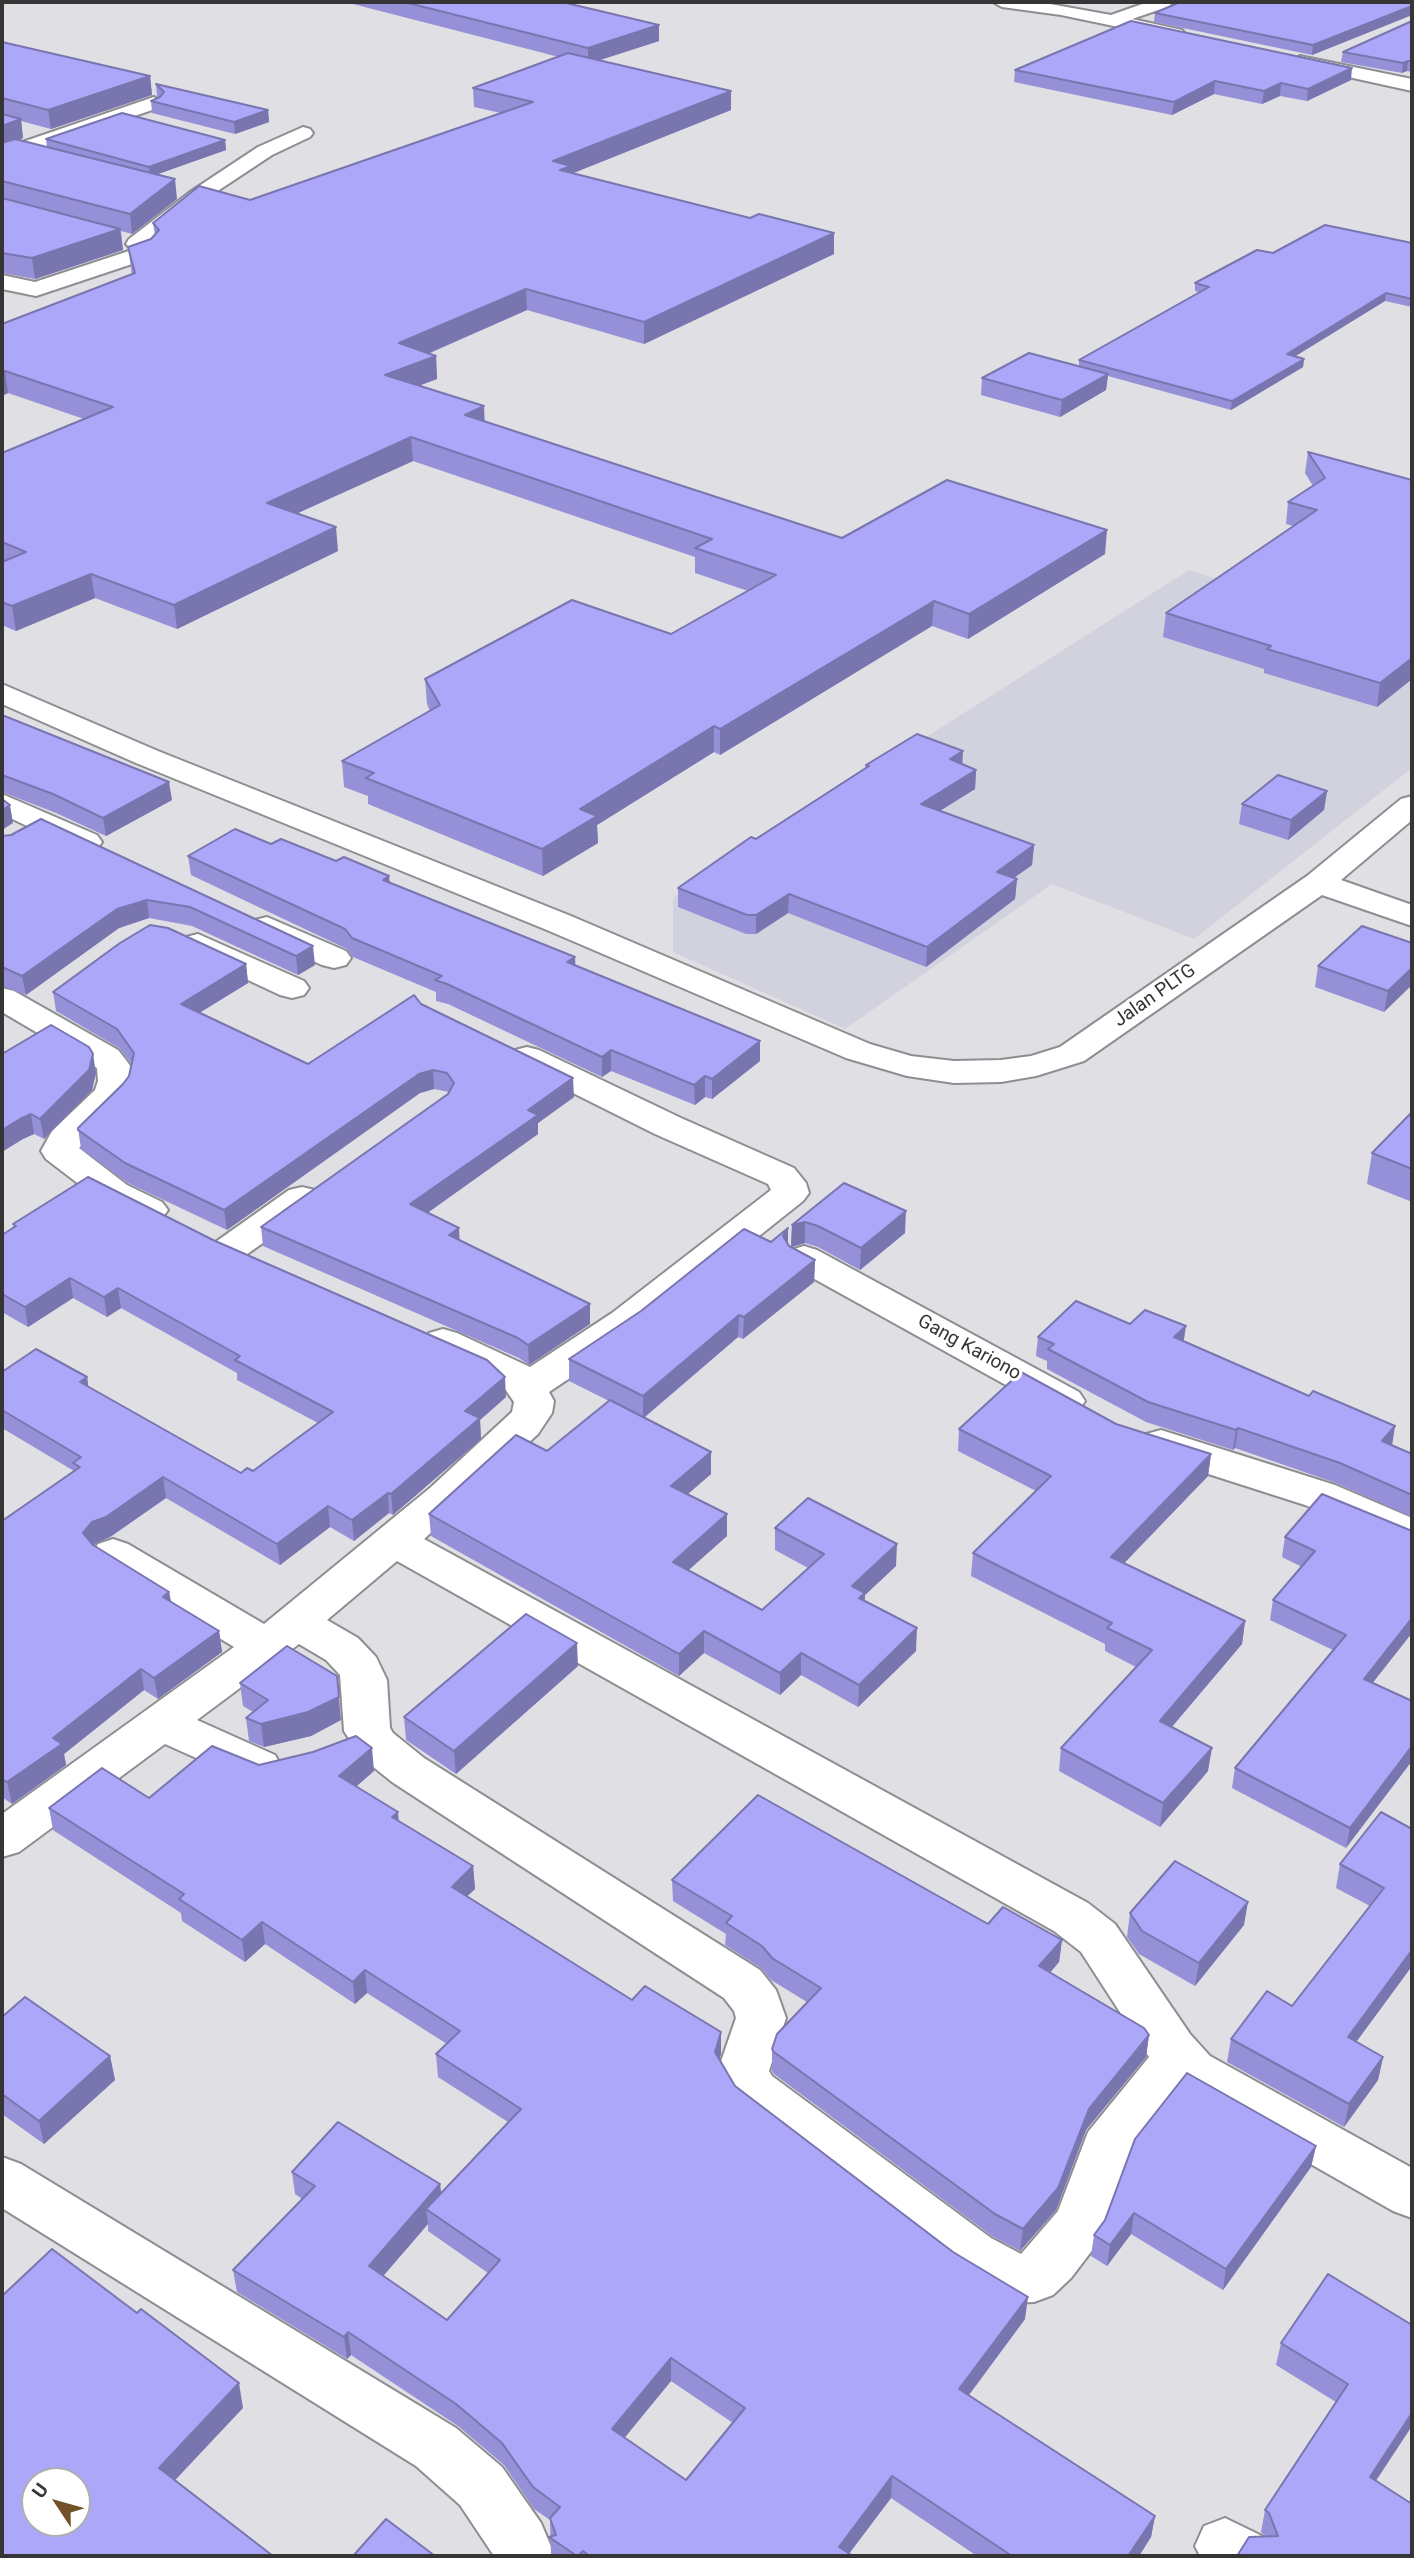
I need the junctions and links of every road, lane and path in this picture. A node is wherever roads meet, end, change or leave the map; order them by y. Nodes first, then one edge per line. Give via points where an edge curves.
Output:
1 (1002, 2) edge
2 (1164, 2) edge
3 (1111, 21) junction
4 (1192, 38) edge
5 (1348, 50) edge
6 (1286, 58) edge
7 (1314, 64) junction
8 (1412, 85) edge
9 (154, 103) edge
10 (122, 114) junction
11 (162, 124) edge
12 (14, 127) edge
13 (303, 133) dead end
14 (49, 137) junction
15 (239, 145) dead end
16 (265, 151) junction
17 (10, 152) edge
18 (54, 159) edge
19 (113, 238) edge
20 (137, 244) junction
21 (2, 282) edge
22 (2, 694) edge
23 (2, 803) edge
24 (1412, 805) edge
25 (44, 822) junction
26 (12, 838) edge
27 (118, 858) edge
28 (1318, 883) junction
29 (242, 916) edge
30 (1412, 916) edge
31 (166, 932) edge
32 (334, 958) dead end
33 (292, 988) dead end
34 (29, 1000) edge
35 (496, 1043) edge
36 (332, 1176) edge
37 (203, 1236) junction
38 (804, 1258) edge
39 (267, 1265) edge
40 (404, 1325) edge
41 (527, 1388) junction
42 (1412, 1535) edge
43 (394, 1541) junction
44 (114, 1554) edge
45 (281, 1634) junction
46 (162, 1724) junction
47 (331, 1747) junction
48 (2, 1839) edge
49 (1180, 2057) junction
50 (2, 2180) edge
51 (1412, 2195) edge
52 (525, 2556) edge

1 - 3 street
2 - 3 street
3 - 4 street
5 - 7 street
6 - 7 street
7 - 8 street
9 - 10 street
10 - 11 street
10 - 14 street
12 - 14 street
13 - 16 street
14 - 17 street
15 - 16 street
16 - 20 street via 197,196
17 - 18 street
19 - 20 street
20 - 21 street via 148,251 48,286 26,289
22 - 28 street, Jalan PLTG via 858,1051 907,1066 954,1072 1002,1071 1072,1054
23 - 25 street
24 - 28 street, Jalan PLTG
25 - 26 street
25 - 27 street
28 - 30 street
29 - 32 street
31 - 33 street
34 - 37 street via 106,1057 117,1073 111,1094 65,1139 61,1155 114,1193
35 - 41 street via 781,1176 790,1193 626,1322
36 - 37 street
37 - 39 street
38 - 42 street, Gang Kariono via 1113,1426 1320,1495
40 - 41 street via 504,1368
41 - 43 street via 534,1401 524,1425
43 - 45 street
43 - 49 street via 1072,1917 1098,1938
44 - 45 street
45 - 46 street
45 - 47 street via 342,1649 360,1668 364,1680
46 - 47 street via 261,1768
46 - 48 street
47 - 49 street via 377,1745 408,1770 742,1984 758,2004 761,2018 743,2073 754,2091 972,2255 1015,2279 1034,2278 1081,2223 1107,2148
49 - 51 street via 1192,2071
50 - 52 street via 436,2447 481,2486

